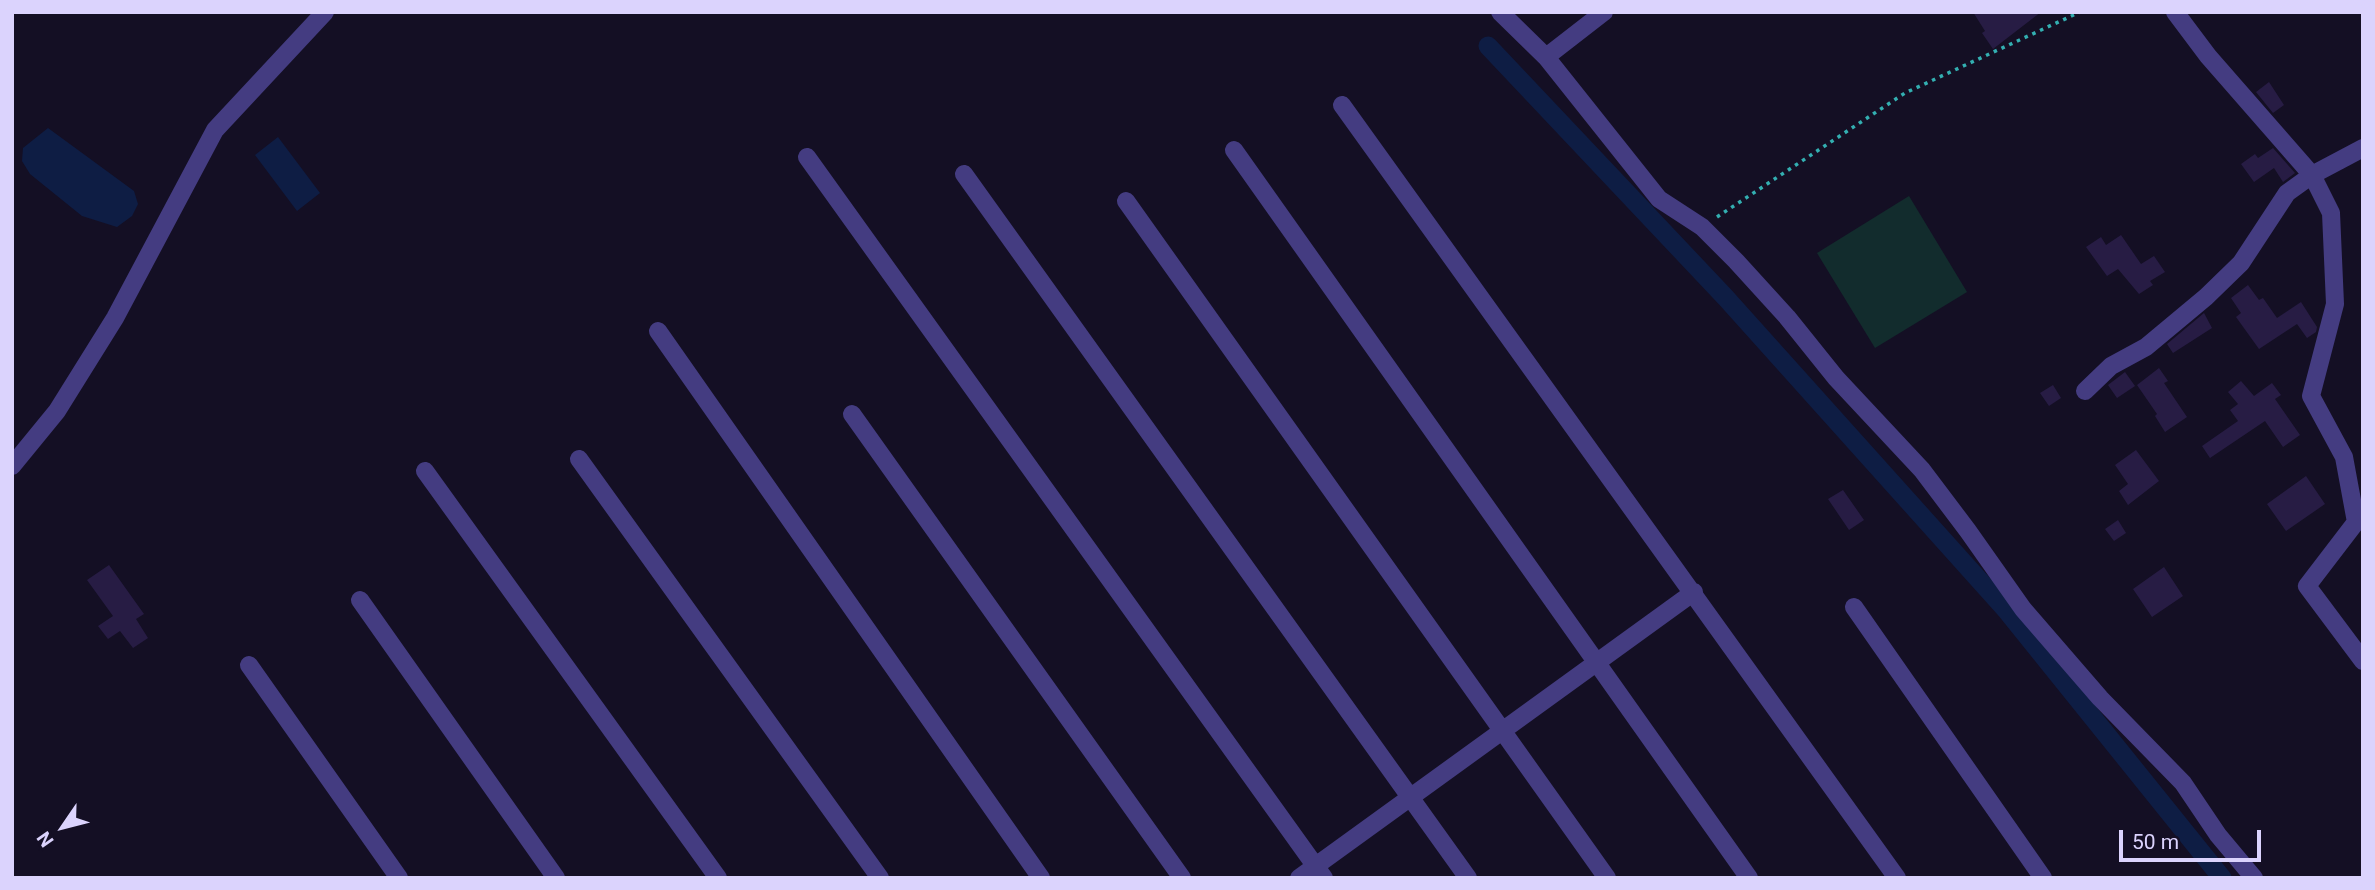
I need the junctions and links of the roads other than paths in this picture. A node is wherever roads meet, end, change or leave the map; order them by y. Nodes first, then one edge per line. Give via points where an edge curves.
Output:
1 (325, 12) edge
2 (1500, 12) edge
3 (1604, 12) edge
4 (2175, 12) edge
5 (1546, 57) junction
6 (1342, 105) dead end
7 (2363, 148) edge
8 (1234, 150) dead end
9 (807, 158) dead end
10 (964, 174) dead end
11 (2312, 175) junction
12 (1126, 201) dead end
13 (658, 331) dead end
14 (2085, 391) dead end
15 (852, 414) dead end
16 (579, 459) dead end
17 (12, 466) edge
18 (425, 471) dead end
19 (1694, 592) junction
20 (360, 600) dead end
21 (1854, 607) dead end
22 (2363, 661) edge
23 (1597, 662) junction
24 (249, 665) dead end
25 (1502, 731) junction
26 (1411, 797) junction
27 (1320, 872) edge
28 (399, 878) edge
29 (556, 878) edge
30 (718, 878) edge
31 (880, 878) edge
32 (1041, 878) edge
33 (1182, 878) edge
34 (1299, 878) edge
35 (1468, 878) edge
36 (1607, 878) edge
37 (1749, 878) edge
38 (1897, 878) edge
39 (2043, 878) edge
40 (2254, 878) edge

1 - 17 street via 215,130 115,318 57,411
2 - 5 street
3 - 5 street
4 - 11 street
5 - 40 street via 1659,199 1702,227 1922,470 2023,609 2100,698 2183,783
6 - 19 street
7 - 11 street
8 - 23 street
9 - 27 street
10 - 26 street
11 - 14 street via 2287,193 2241,262 2206,297 2146,347 2111,366
11 - 22 street via 2331,213 2335,304 2311,396 2344,457 2356,522 2307,586
12 - 25 street
13 - 32 street
15 - 33 street
16 - 31 street
18 - 30 street
19 - 23 street
19 - 38 street
20 - 29 street
21 - 39 street
23 - 25 street
23 - 37 street
24 - 28 street
25 - 26 street
25 - 36 street
26 - 27 street
26 - 35 street
27 - 34 street

